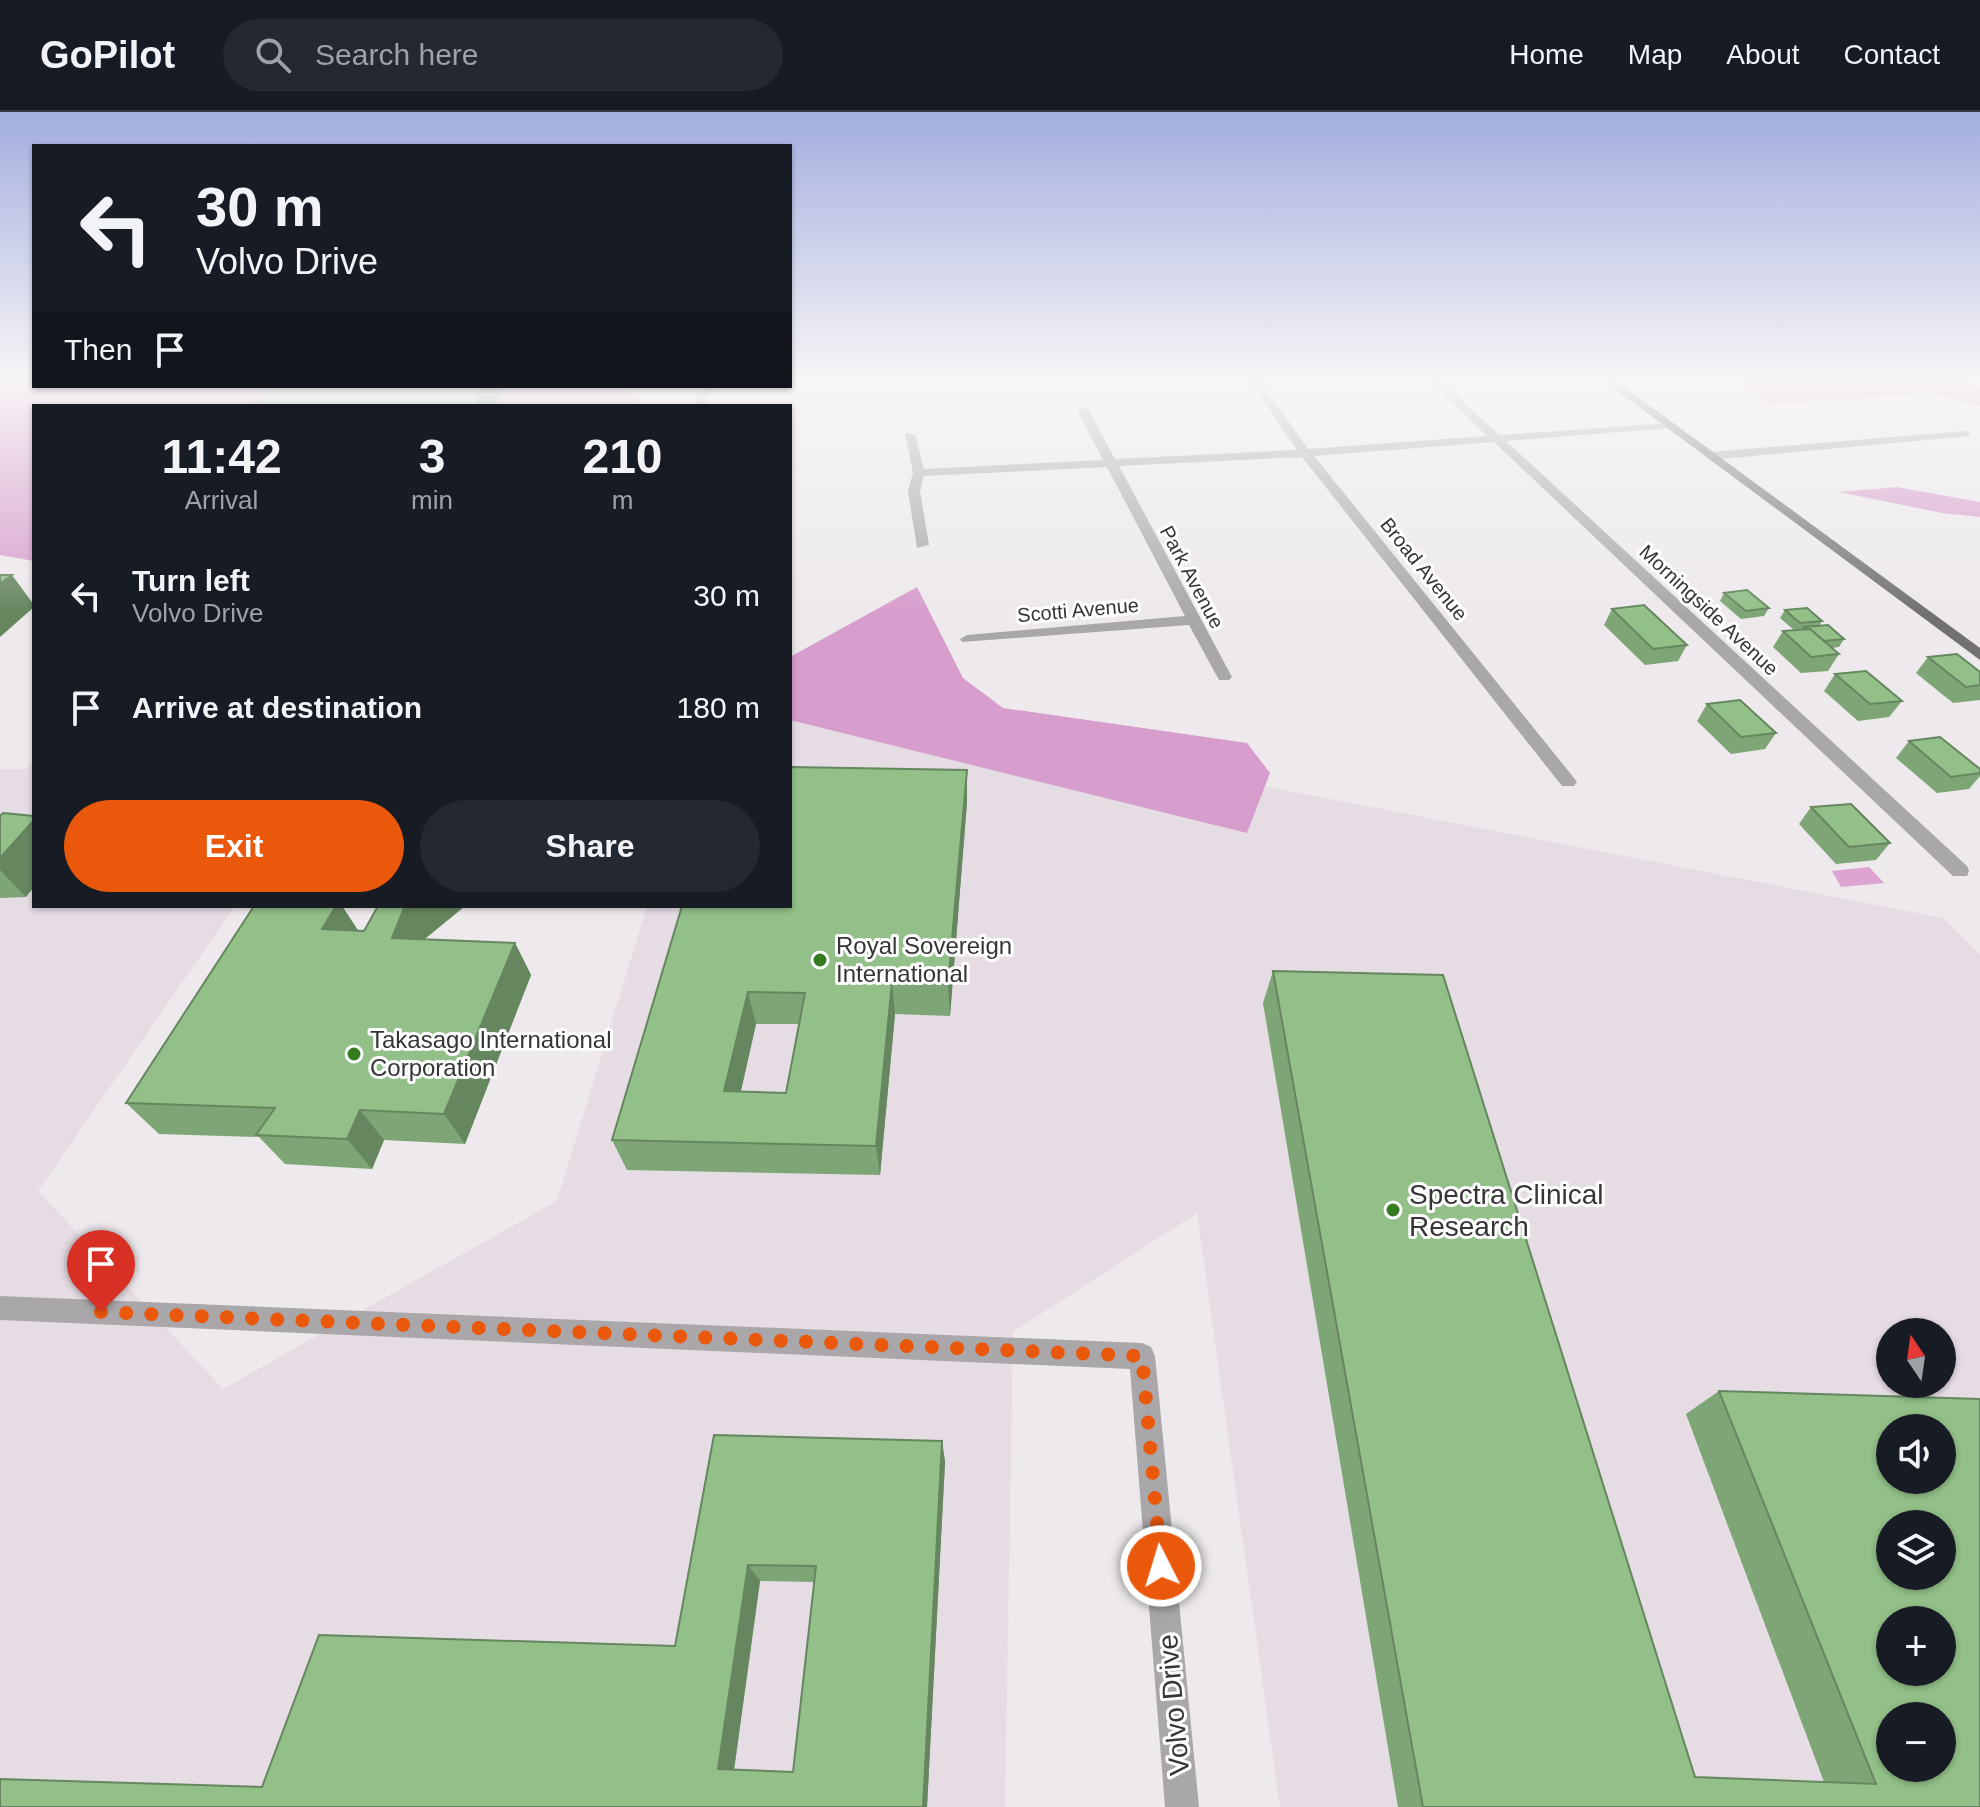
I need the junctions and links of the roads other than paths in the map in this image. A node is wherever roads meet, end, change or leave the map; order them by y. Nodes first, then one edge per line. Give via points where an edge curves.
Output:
1 (915, 457) edge
2 (1106, 457) edge
3 (1225, 457) edge
4 (1308, 457) edge
5 (1516, 457) edge
6 (1712, 457) edge
7 (1109, 463) junction
8 (919, 473) junction
9 (922, 545) dead end
10 (1192, 620) junction
11 (967, 639) dead end
12 (1980, 655) edge
13 (1224, 677) dead end
14 (1568, 782) dead end
15 (1960, 871) dead end
16 (0, 1308) edge
17 (1182, 1807) edge

1 - 8 street
2 - 7 street, Park Avenue
3 - 7 street
4 - 14 street, Broad Avenue
5 - 15 street, Morningside Avenue
6 - 12 main road
7 - 8 street
7 - 10 street, Park Avenue
8 - 9 street via 914,491
10 - 11 street, Scotti Avenue
10 - 13 street, Park Avenue
16 - 17 street, Volvo Drive via 1142,1356

